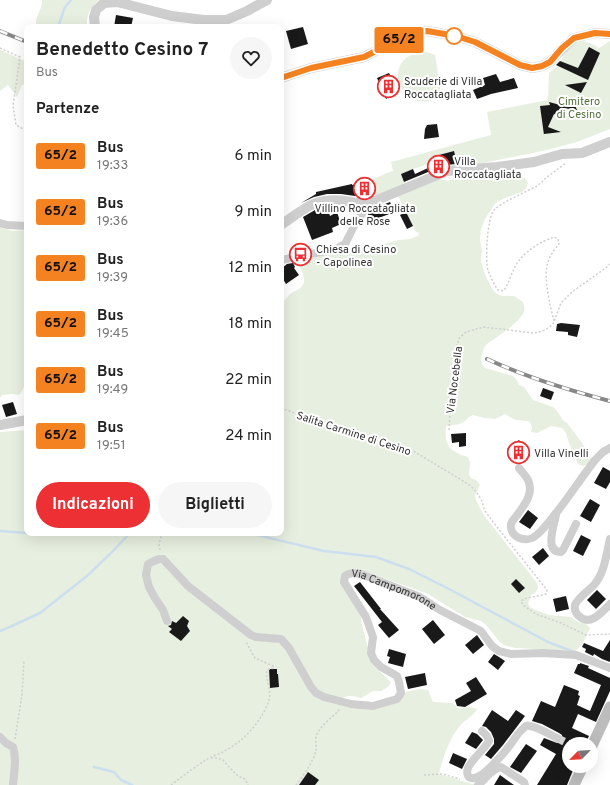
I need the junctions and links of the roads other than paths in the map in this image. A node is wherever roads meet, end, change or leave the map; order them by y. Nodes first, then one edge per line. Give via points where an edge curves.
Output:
1 (267, 0) edge
2 (95, 24) edge
3 (610, 34) edge
4 (284, 77) edge
5 (610, 142) edge
6 (365, 205) junction
7 (0, 223) edge
8 (284, 223) edge
9 (24, 226) edge
10 (284, 259) edge
11 (24, 421) edge
12 (0, 425) edge
13 (610, 448) edge
14 (519, 468) dead end
15 (557, 512) junction
16 (576, 524) dead end
17 (610, 539) edge
18 (610, 604) edge
19 (167, 621) dead end
20 (610, 668) edge
21 (609, 710) edge
22 (482, 731) dead end
23 (0, 737) edge
24 (596, 737) edge
25 (557, 738) tunnel mouth
26 (580, 773) edge
27 (13, 785) edge
28 (478, 785) edge
29 (525, 785) edge
30 (574, 785) edge

1 - 2 street via 226,20 172,16 117,2 104,3 96,10
3 - 4 street via 595,33 574,38 550,62 532,68 520,65 475,42 427,31 404,37 364,57 311,68
5 - 6 street via 582,153 562,154 534,162 447,171
6 - 8 street via 354,202 315,203
6 - 10 street via 345,244 336,249
7 - 9 street
11 - 12 street
13 - 15 street via 595,460
14 - 15 street via 528,479 530,490 528,500 511,525 516,536 520,539 532,539
15 - 16 street via 551,543 555,551 563,550
17 - 18 street via 599,579 575,606 579,617 589,620
19 - 20 street, Via Campomorone via 149,587 146,575 148,564 159,559 164,559 188,586 240,628 256,637 281,639 316,693 341,702 373,706 397,699 401,693 397,676 381,668 374,660 371,653 374,637 366,617 344,582 348,574 361,574 420,596 440,610 480,631 499,651 511,654 543,652 576,655
21 - 24 main road
22 - 25 street via 489,741 468,767 467,773 470,778 480,777 528,725
23 - 27 street via 13,747 16,757
26 - 30 main road
28 - 29 street via 498,767

